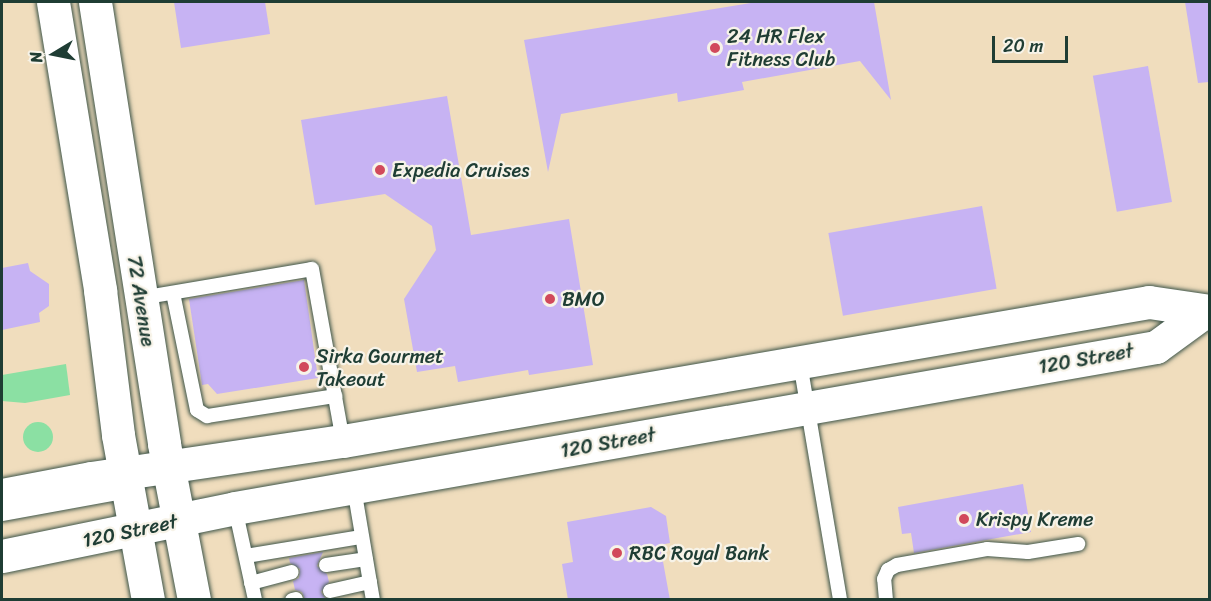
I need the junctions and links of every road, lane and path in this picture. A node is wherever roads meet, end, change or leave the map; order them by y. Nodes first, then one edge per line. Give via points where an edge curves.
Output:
1 (53, 2) edge
2 (95, 2) edge
3 (173, 293) junction
4 (141, 298) junction
5 (1207, 312) edge
6 (800, 363) junction
7 (335, 396) junction
8 (808, 408) junction
9 (343, 441) junction
10 (169, 469) junction
11 (127, 483) junction
12 (354, 488) junction
13 (2, 495) edge
14 (235, 508) junction
15 (2, 513) edge
16 (178, 521) junction
17 (136, 530) junction
18 (361, 537) junction
19 (1078, 544) dead end
20 (2, 556) edge
21 (246, 556) junction
22 (366, 560) junction
23 (326, 565) dead end
24 (292, 572) dead end
25 (370, 582) junction
26 (252, 583) junction
27 (330, 591) dead end
28 (148, 600) edge
29 (194, 600) edge
30 (255, 600) edge
31 (373, 600) edge
32 (840, 600) edge
33 (886, 600) edge

1 - 11 main road, 72 Avenue
2 - 4 main road, 72 Avenue
3 - 4 lane
3 - 7 lane via 197,410 207,416
3 - 7 lane via 312,269
4 - 10 main road, 72 Avenue
5 - 6 main road, 120 Street via 1149,302
5 - 8 main road, 120 Street via 1156,347
6 - 8 lane
6 - 9 main road, 120 Street
7 - 9 lane
8 - 12 main road, 120 Street
8 - 32 lane
9 - 10 main road, 120 Street
10 - 11 main road, 120 Street
10 - 16 main road, 72 Avenue
11 - 13 main road, 120 Street
11 - 15 lane
11 - 17 main road, 72 Avenue
12 - 14 main road, 120 Street
12 - 18 lane
14 - 16 main road, 120 Street
14 - 21 lane
16 - 17 main road, 120 Street
16 - 29 main road, 72 Avenue
17 - 20 main road, 120 Street
17 - 28 main road, 72 Avenue
18 - 21 lane
18 - 22 lane
19 - 33 lane via 1028,552 987,549 897,565 888,570 884,579
21 - 26 lane
22 - 23 lane
22 - 25 lane
24 - 26 lane
25 - 27 lane
25 - 31 lane
26 - 30 lane

